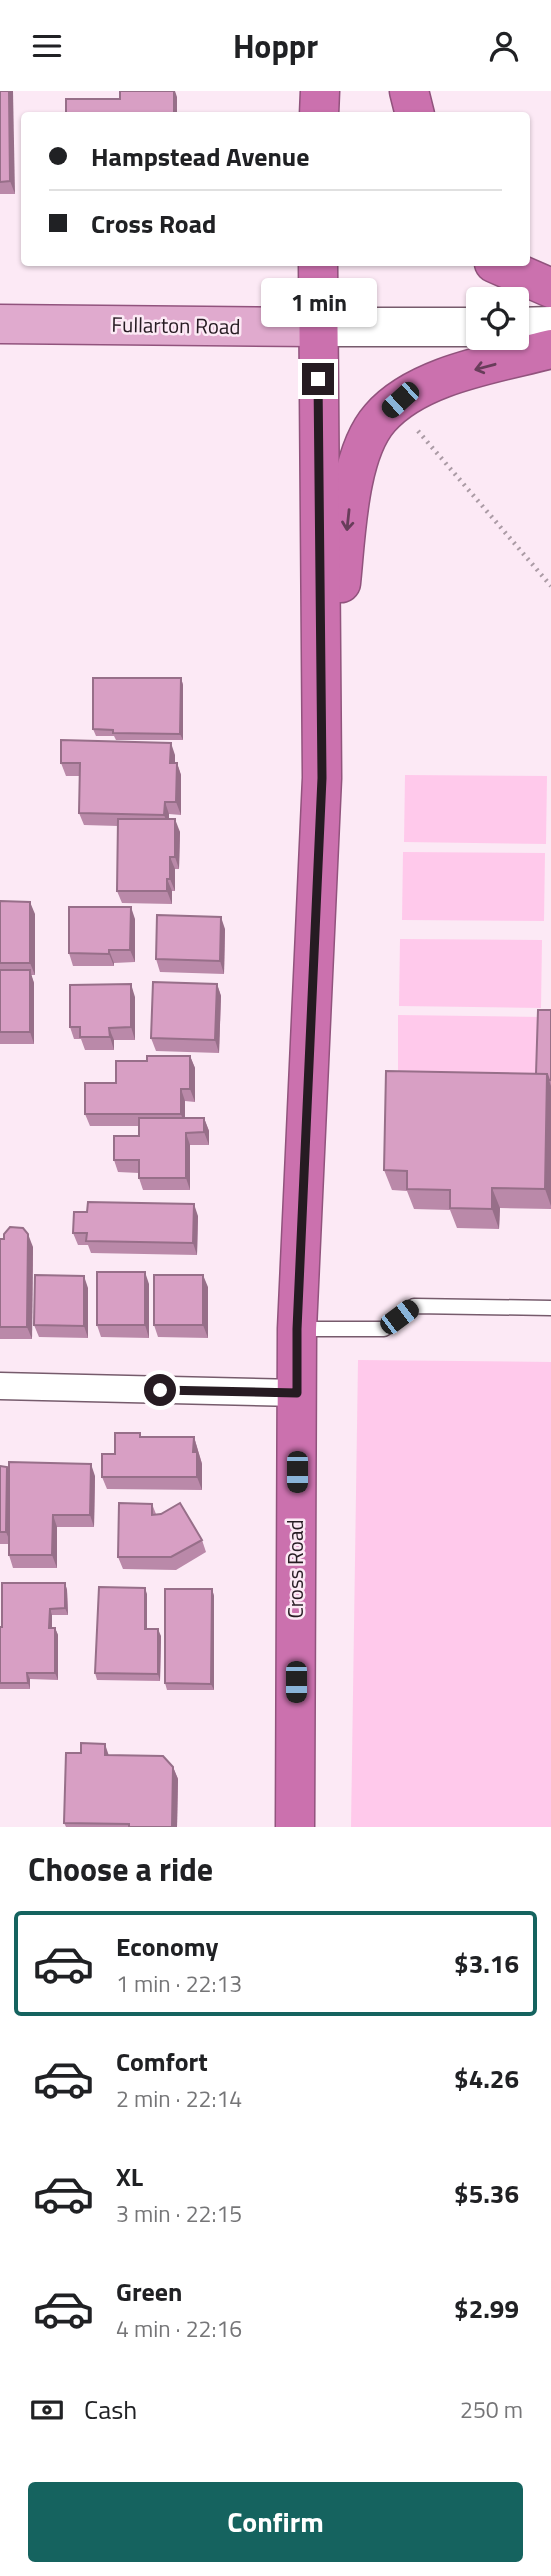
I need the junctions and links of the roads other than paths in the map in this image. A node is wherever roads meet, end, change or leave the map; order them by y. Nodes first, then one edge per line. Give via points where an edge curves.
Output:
1 (320, 91) edge
2 (409, 91) edge
3 (318, 112) edge
4 (414, 112) edge
5 (318, 266) edge
6 (501, 266) edge
7 (551, 288) edge
8 (0, 324) edge
9 (551, 326) edge
10 (317, 327) junction
11 (466, 327) edge
12 (529, 327) edge
13 (551, 349) edge
14 (322, 778) junction
15 (551, 1308) edge
16 (297, 1329) junction
17 (0, 1386) edge
18 (297, 1393) junction
19 (295, 1827) edge

1 - 3 highway
2 - 4 highway
5 - 10 highway, Cross Road
6 - 7 highway
8 - 10 main road, Fullarton Road
9 - 12 main road
10 - 11 main road, Fullarton Road
10 - 14 highway, Cross Road
13 -> 14 highway via 444,378 400,400 379,419 362,451 350,500
14 - 16 highway, Cross Road
15 - 16 lane via 414,1306 384,1329
16 - 18 highway, Cross Road
17 - 18 street
18 - 19 highway, Cross Road

